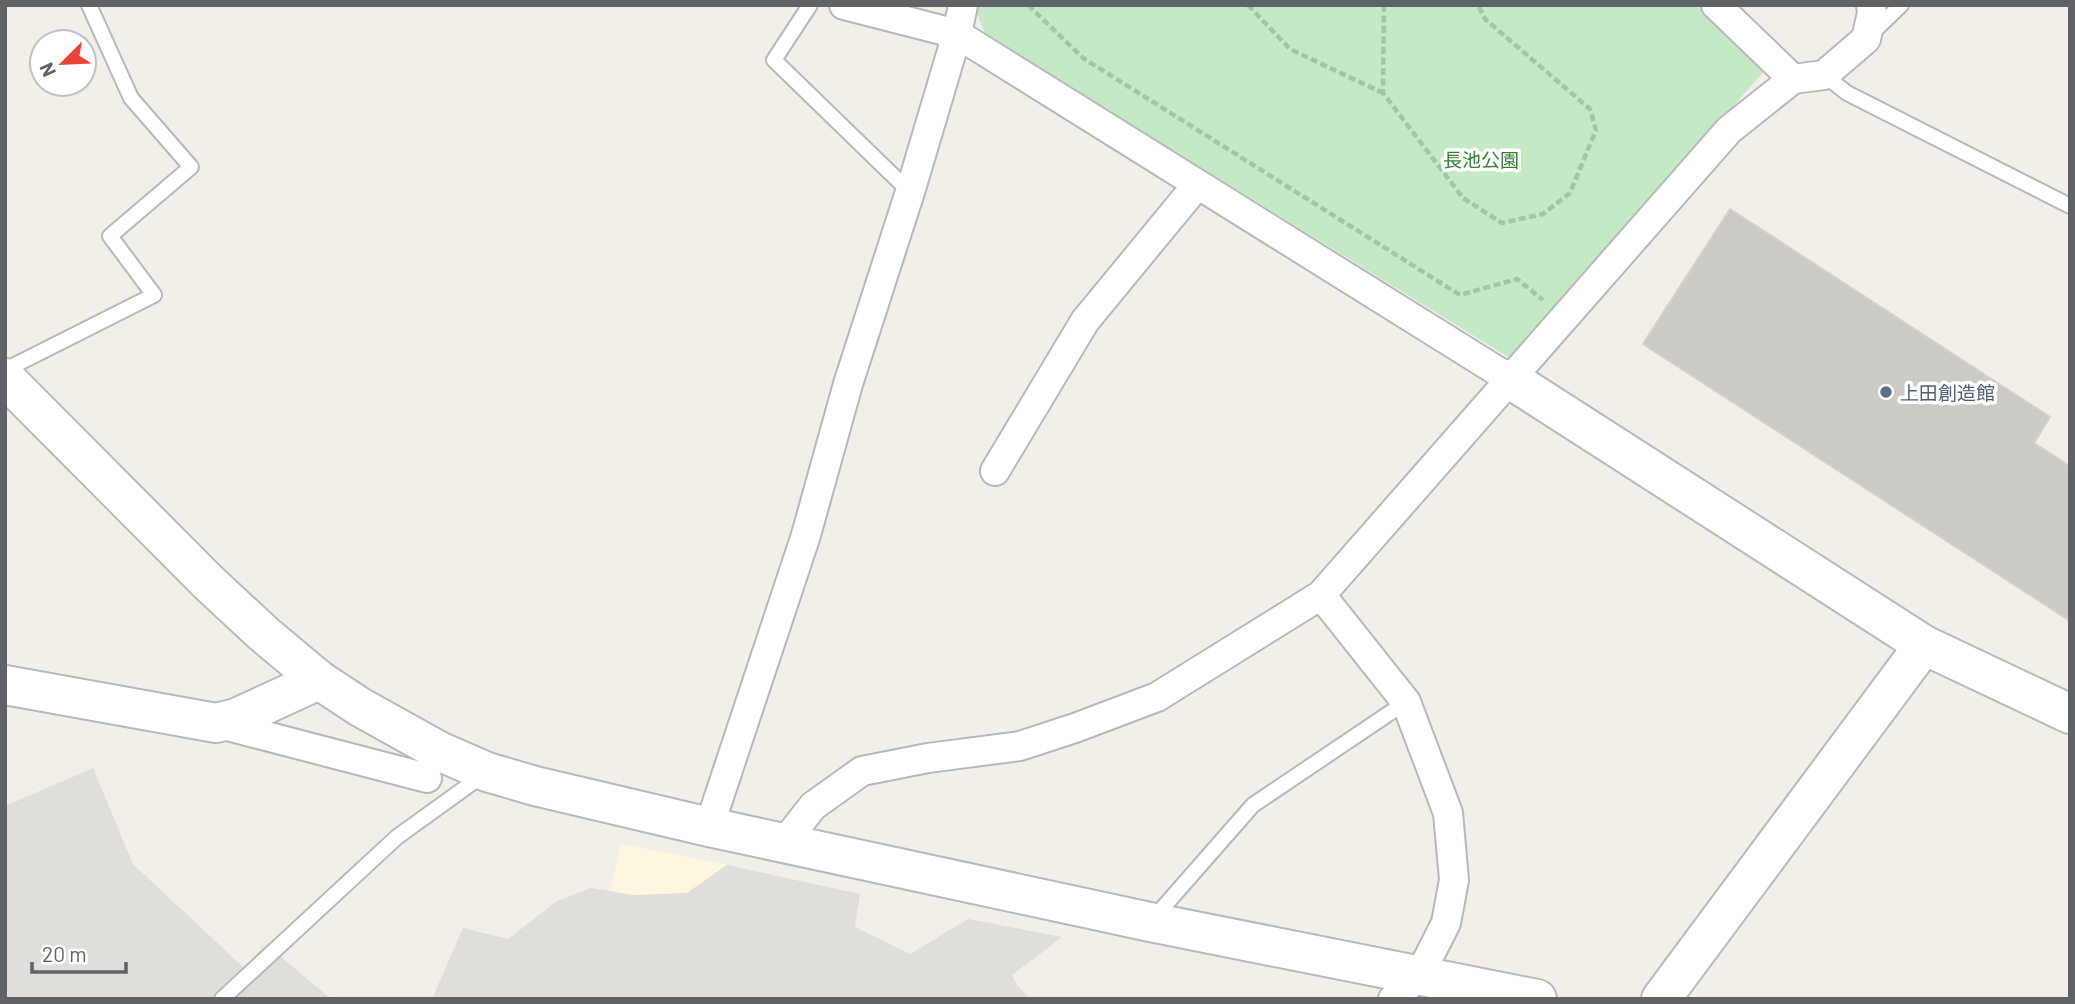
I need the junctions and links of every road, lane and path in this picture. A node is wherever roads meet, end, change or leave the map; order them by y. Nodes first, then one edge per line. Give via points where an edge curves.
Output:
1 (89, 5) edge
2 (810, 5) edge
3 (844, 5) edge
4 (963, 5) edge
5 (1028, 5) edge
6 (1248, 5) edge
7 (1384, 5) edge
8 (1478, 5) edge
9 (1716, 5) edge
10 (1871, 5) edge
11 (1900, 5) edge
12 (957, 34) junction
13 (1866, 39) junction
14 (1824, 75) junction
15 (1793, 79) junction
16 (1383, 93) junction
17 (1198, 185) junction
18 (910, 192) junction
19 (2070, 206) edge
20 (1517, 279) dead end
21 (5, 370) edge
22 (5, 378) edge
23 (1510, 379) junction
24 (995, 471) dead end
25 (1321, 595) junction
26 (1924, 645) junction
27 (319, 680) junction
28 (5, 685) edge
29 (1406, 702) junction
30 (2070, 715) edge
31 (216, 723) junction
32 (487, 772) junction
33 (427, 778) dead end
34 (709, 827) junction
35 (784, 844) junction
36 (1150, 922) junction
37 (1406, 988) edge
38 (222, 999) edge
39 (1536, 999) edge
40 (1661, 999) edge

1 - 21 lane via 131,98 191,167 110,236 155,295
2 - 18 lane via 774,60
3 - 12 street
4 - 12 street
5 - 20 path via 1083,58 1460,295
6 - 16 path via 1290,50
7 - 16 path
8 - 16 path via 1485,19 1590,109 1596,130 1570,193 1544,214 1502,223 1463,198
9 - 15 street
10 - 13 street
11 - 13 lane
12 - 17 street
12 - 18 street
13 - 14 street
14 - 15 street
14 - 19 lane via 1847,93
15 - 23 street via 1729,130
17 - 23 street
17 - 24 street via 1085,321
18 - 34 street via 848,384 806,535
22 - 27 street via 208,582
23 - 25 street
23 - 26 street
25 - 29 street
25 - 35 street via 1157,697 1087,724 1020,746 863,771 813,806
26 - 30 street
26 - 40 street
27 - 31 street
27 - 32 street via 404,733
28 - 31 street
29 - 36 lane via 1253,804
29 - 37 street via 1448,813 1454,880 1446,923
31 - 33 street
32 - 34 street
32 - 38 lane via 397,837
34 - 35 street
35 - 36 street
36 - 37 street
37 - 39 street

